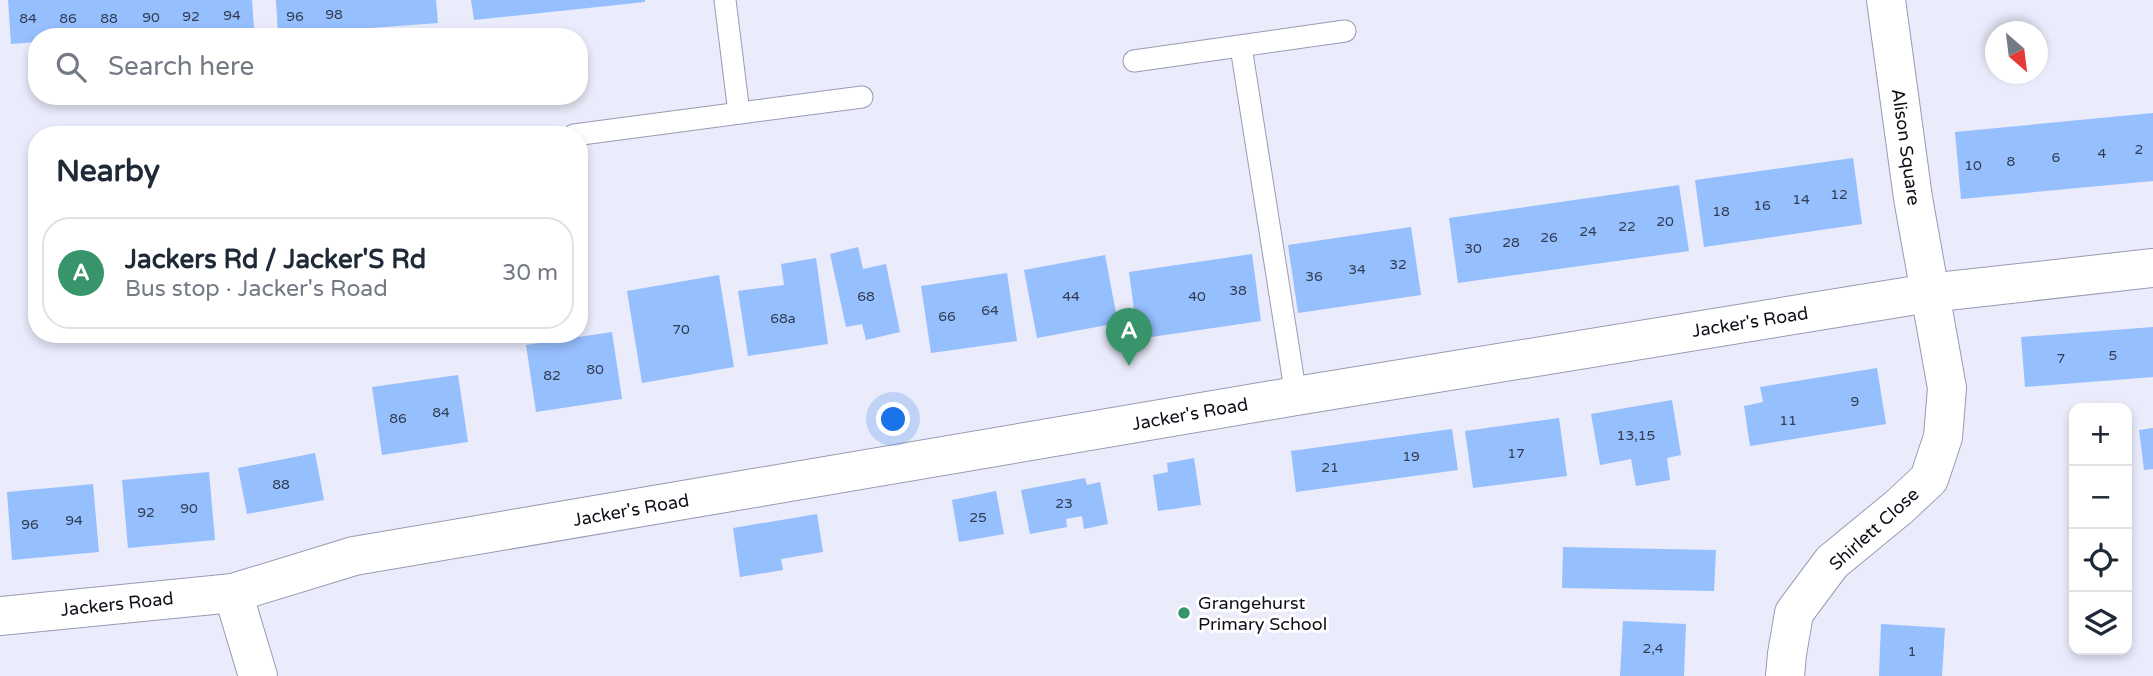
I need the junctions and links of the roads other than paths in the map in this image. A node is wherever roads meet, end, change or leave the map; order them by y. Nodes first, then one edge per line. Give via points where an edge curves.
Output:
1 (725, 0) edge
2 (1886, 0) edge
3 (1345, 31) dead end
4 (1241, 47) junction
5 (1134, 61) dead end
6 (862, 97) dead end
7 (739, 113) junction
8 (588, 133) edge
9 (2153, 268) edge
10 (1929, 293) junction
11 (1296, 396) junction
12 (233, 593) junction
13 (0, 616) edge
14 (258, 676) edge
15 (1786, 676) edge

1 - 7 lane
2 - 10 street, Alison Square
3 - 4 lane
4 - 5 lane
4 - 11 lane
6 - 7 lane
7 - 8 lane
9 - 10 street, Jacker's Road
10 - 11 street, Jacker's Road
10 - 15 street, Shirlett Close via 1947,388 1942,437 1929,479 1832,562 1794,613
11 - 12 street, Jacker's Road via 354,556
12 - 13 street, Jackers Road
12 - 14 street

